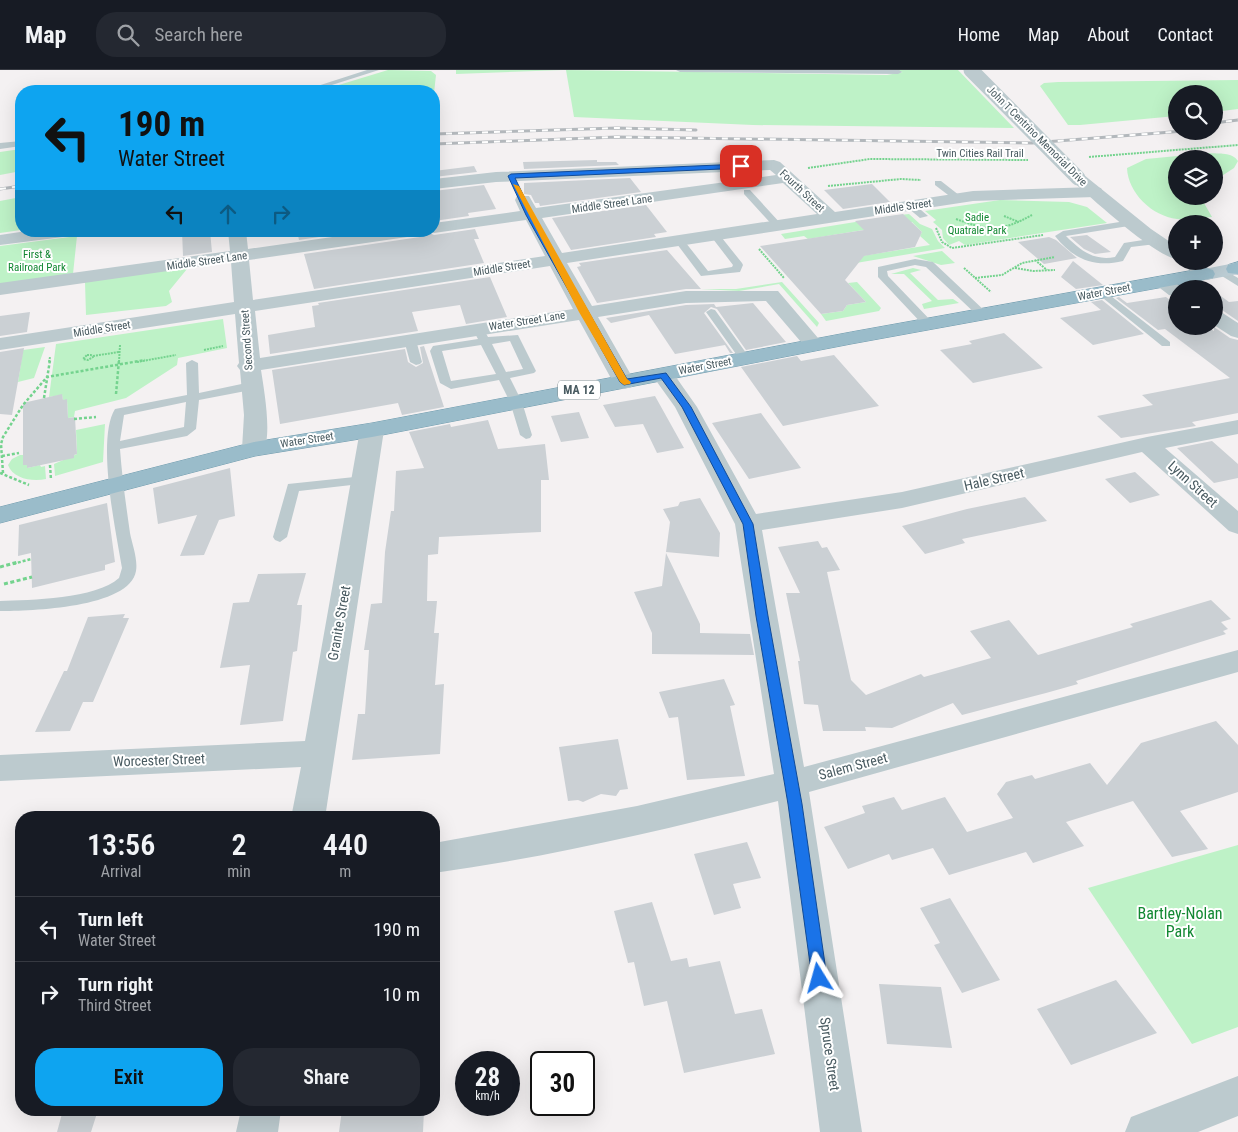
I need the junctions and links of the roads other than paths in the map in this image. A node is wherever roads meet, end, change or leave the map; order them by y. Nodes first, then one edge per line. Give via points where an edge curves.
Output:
1 (375, 70) edge
2 (680, 70) edge
3 (971, 70) edge
4 (898, 72) dead end
5 (326, 85) edge
6 (15, 145) edge
7 (0, 146) edge
8 (782, 171) junction
9 (511, 176) junction
10 (440, 183) edge
11 (938, 183) road end
12 (747, 192) dead end
13 (1095, 192) junction
14 (959, 198) junction
15 (530, 215) junction
16 (830, 217) junction
17 (1132, 223) junction
18 (778, 226) junction
19 (440, 227) edge
20 (715, 235) junction
21 (24, 237) edge
22 (238, 237) edge
23 (372, 237) edge
24 (0, 240) edge
25 (679, 240) junction
26 (1156, 241) junction
27 (1168, 249) edge
28 (240, 256) junction
29 (556, 260) junction
30 (1228, 273) edge
31 (1196, 280) edge
32 (1168, 286) edge
33 (0, 289) edge
34 (1102, 292) junction
35 (245, 308) junction
36 (584, 312) junction
37 (711, 312) dead end
38 (983, 315) junction
39 (1223, 322) edge
40 (929, 325) junction
41 (1238, 332) edge
42 (481, 334) junction
43 (410, 340) junction
44 (0, 344) edge
45 (1166, 344) dead end
46 (814, 345) junction
47 (188, 359) road end
48 (745, 359) junction
49 (416, 362) dead end
50 (663, 374) junction
51 (250, 376) junction
52 (503, 376) junction
53 (624, 382) junction
54 (193, 397) junction
55 (516, 402) junction
56 (1238, 427) edge
57 (372, 430) junction
58 (526, 435) dead end
59 (1147, 444) junction
60 (114, 446) junction
61 (254, 449) junction
62 (364, 480) junction
63 (116, 484) junction
64 (0, 515) edge
65 (748, 524) junction
66 (1238, 525) edge
67 (280, 537) dead end
68 (0, 606) edge
69 (1238, 661) edge
70 (317, 753) junction
71 (0, 768) edge
72 (791, 785) junction
73 (309, 811) edge
74 (440, 857) edge
75 (1238, 1096) edge
76 (260, 1116) edge
77 (257, 1132) edge
78 (841, 1132) edge
79 (1146, 1132) edge

1 - 5 lane
2 - 4 lane
3 - 13 street, John T Centrino Memorial Drive, bridge
6 - 7 lane
8 - 9 street
8 - 15 street, Middle Street Lane
8 - 16 street, Fourth Street
9 - 10 street
9 - 15 street
11 - 14 lane
12 - 18 lane
13 - 14 street, Middle Street
13 - 17 street, John T Centrino Memorial Drive
14 - 16 street, Middle Street via 917,211
15 - 19 street, Middle Street Lane
15 - 29 street
16 - 18 street, Middle Street
17 - 26 street, John T Centrino Memorial Drive
17 - 26 lane via 1060,235 1092,262 1122,258 1128,245
18 - 20 street, Middle Street
20 - 25 street, Middle Street
20 - 25 lane via 738,265 736,270 705,274
21 - 24 street
22 - 28 street, Second Street
23 - 28 street, Middle Street Lane
25 - 29 street, Middle Street
26 - 27 street, John T Centrino Memorial Drive
28 - 33 street, Middle Street Lane
28 - 35 street, Second Street
29 - 35 street, Middle Street
29 - 36 street
30 - 31 highway, Water Street / MA 12
32 - 34 highway, Water Street / MA 12
34 - 38 highway, Water Street / MA 12
34 - 45 lane
35 - 44 street, Middle Street
35 - 51 street, Second Street
36 - 42 street, Water Street Lane
36 - 46 street, Water Street Lane via 686,297 768,294
36 - 53 street
37 - 48 lane
38 - 40 highway, Water Street / MA 12
38 - 40 lane via 928,264 915,262 882,269 883,277
39 - 41 street
40 - 46 highway, Water Street / MA 12
42 - 43 street, Water Street Lane
42 - 52 lane
42 - 52 lane via 516,338 531,370
42 - 52 lane via 436,349 446,383 451,385
43 - 49 lane
43 - 51 street, Water Street Lane
46 - 48 highway, Water Street / MA 12
47 - 54 lane
48 - 50 highway, Water Street / MA 12
50 - 53 highway, Water Street / MA 12
50 - 65 street, Spruce Street via 686,407
51 - 54 lane
51 - 61 street, Second Street via 255,415
52 - 55 lane
53 - 55 highway, Water Street / MA 12
54 - 60 lane via 192,426 186,432
54 - 60 lane via 122,410 116,414
55 - 57 highway, Water Street / MA 12
55 - 58 lane
56 - 59 street, Hale Street
57 - 61 highway, Water Street / MA 12
57 - 62 street, Granite Street
59 - 65 street, Hale Street via 902,500
59 - 66 street, Lynn Street
60 - 63 lane
61 - 63 highway, Water Street / MA 12
62 - 67 lane via 293,487
62 - 70 street, Granite Street
63 - 64 highway, Water Street / MA 12
63 - 68 lane via 130,568 124,582 112,590 40,606
65 - 72 street, Spruce Street
69 - 72 street, Salem Street
70 - 71 street, Worcester Street
70 - 73 street, Granite Street
72 - 74 street, Salem Street via 506,847
72 - 78 street, Spruce Street
75 - 79 street
76 - 77 street

